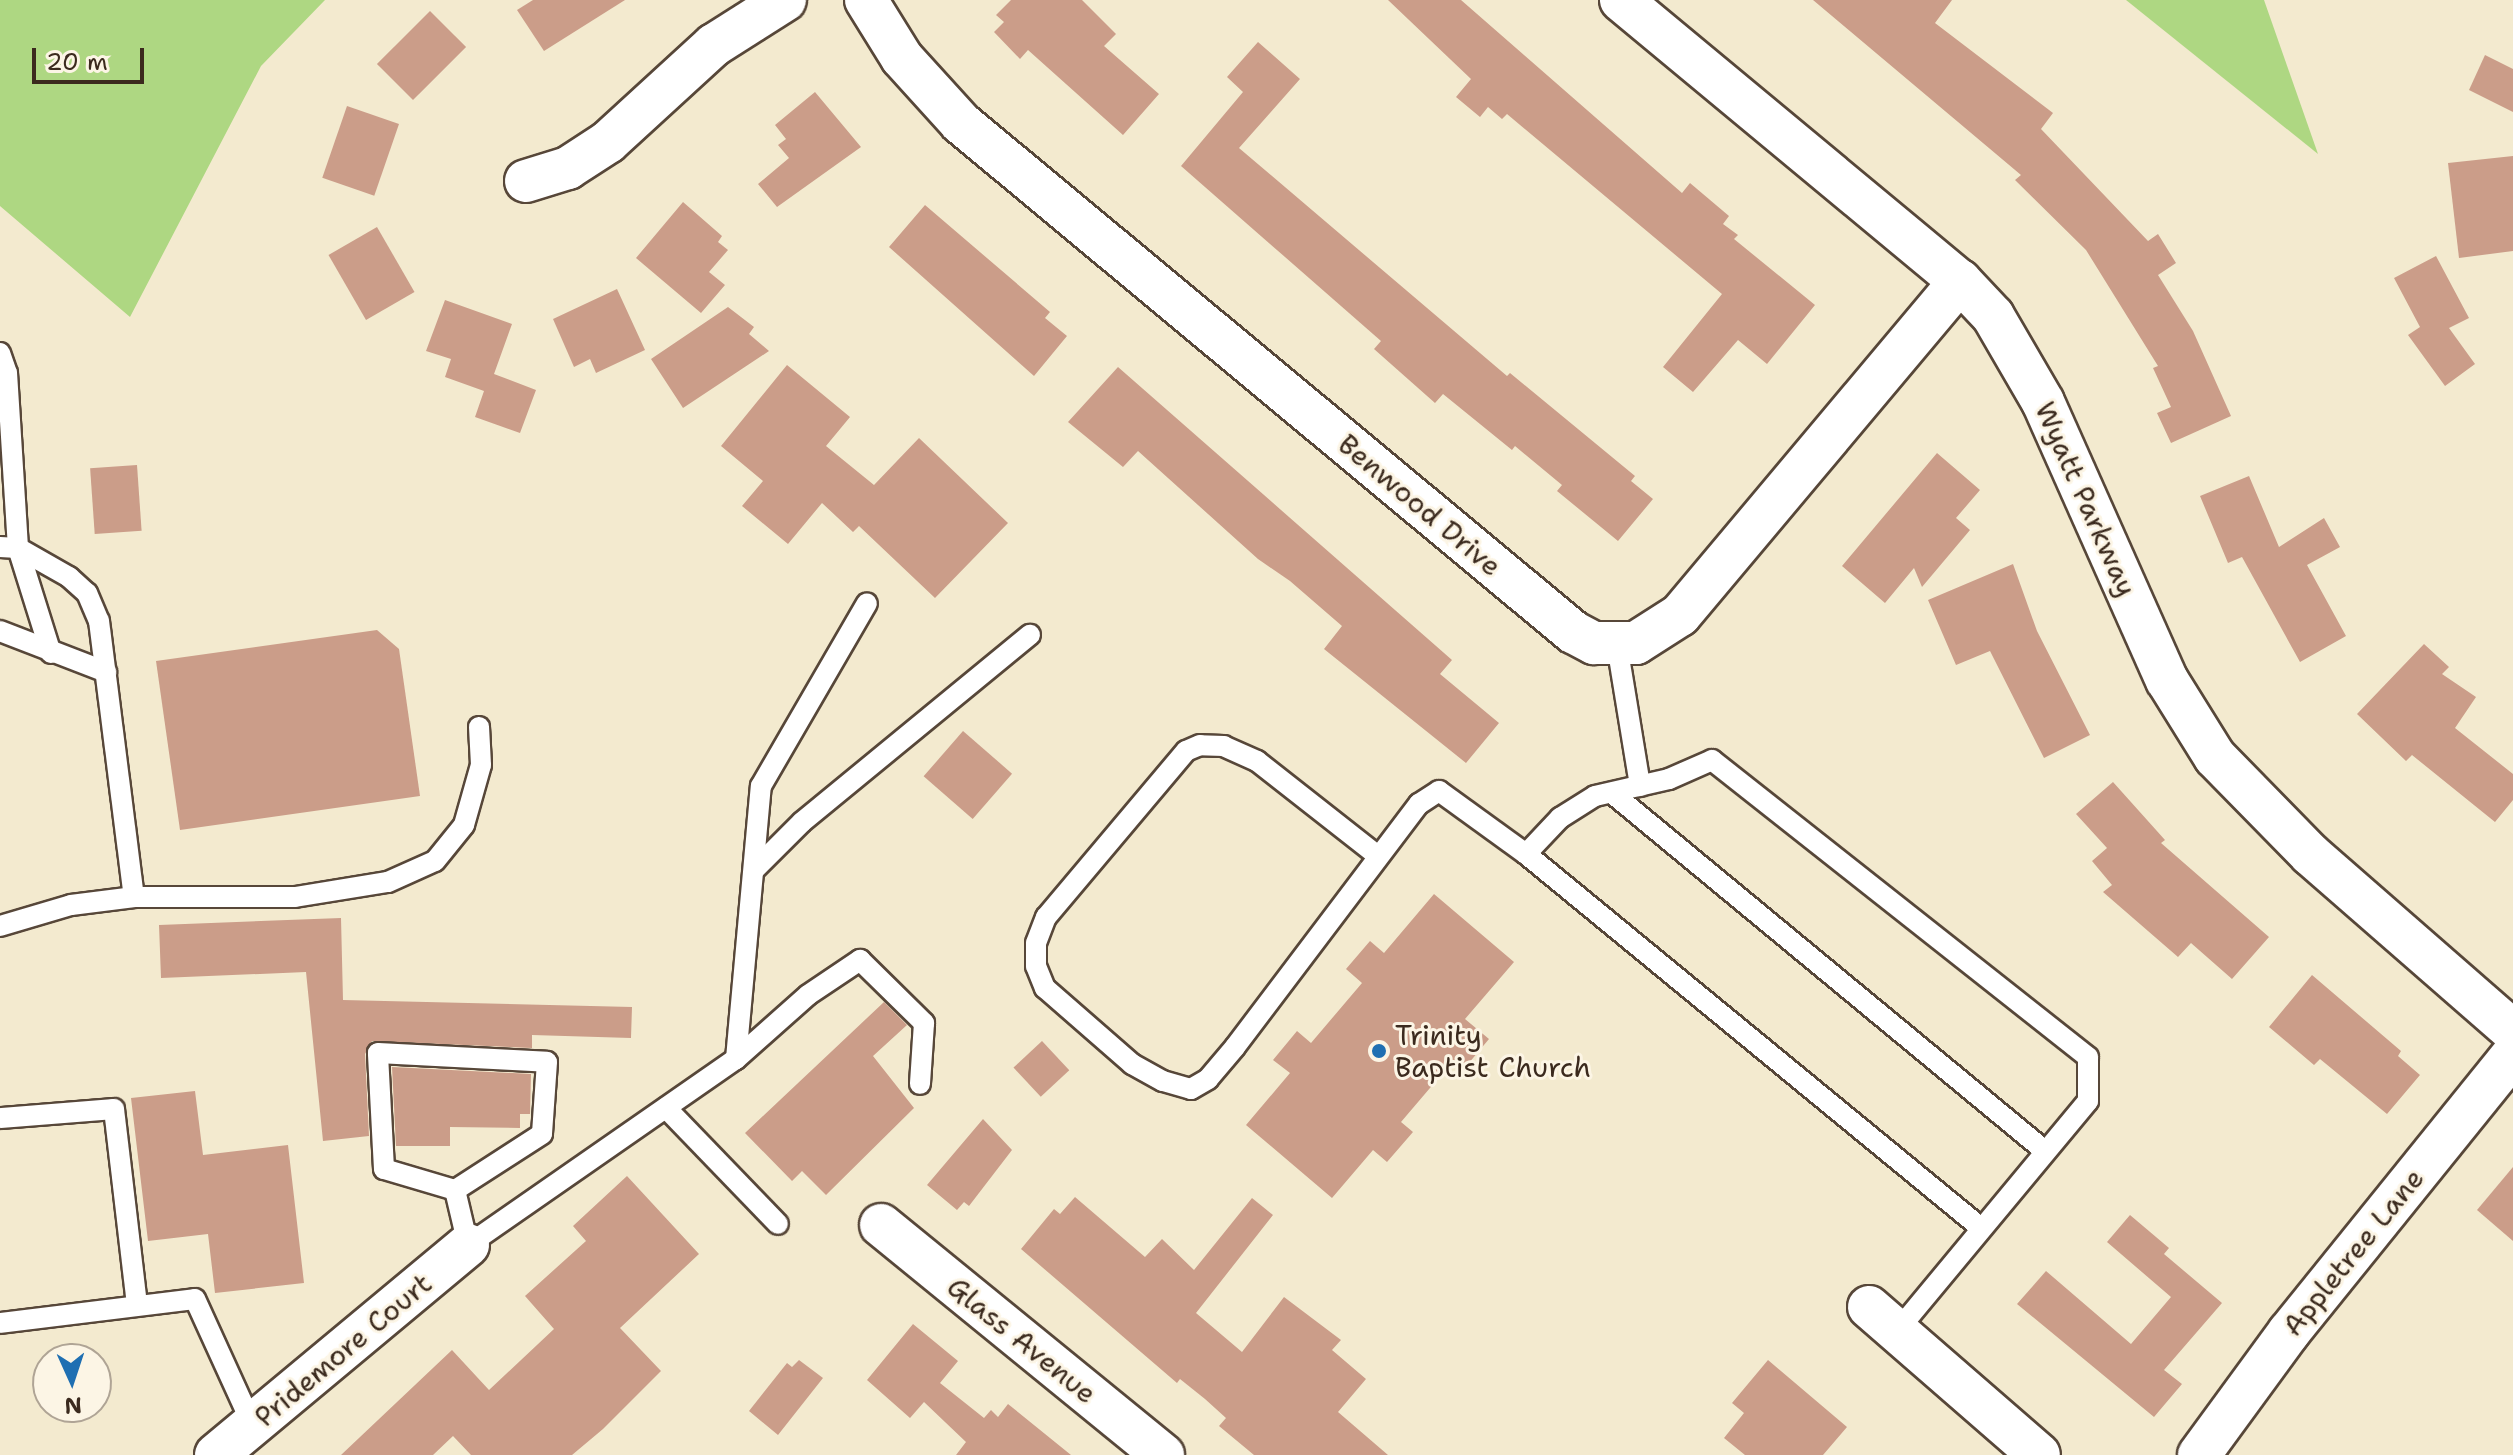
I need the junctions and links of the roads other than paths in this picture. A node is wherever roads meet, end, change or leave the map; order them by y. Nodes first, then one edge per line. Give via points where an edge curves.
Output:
1 (785, 0) edge
2 (866, 0) edge
3 (1621, 0) edge
4 (526, 181) dead end
5 (1960, 281) junction
6 (0, 353) edge
7 (9, 548) edge
8 (867, 603) dead end
9 (0, 631) edge
10 (1030, 635) dead end
11 (1617, 645) junction
12 (51, 653) junction
13 (106, 672) junction
14 (479, 727) dead end
15 (1640, 786) junction
16 (1612, 793) junction
17 (1526, 854) junction
18 (1378, 856) junction
19 (755, 869) junction
20 (134, 897) junction
21 (0, 926) edge
22 (2513, 1031) edge
23 (2513, 1054) edge
24 (736, 1059) junction
25 (920, 1084) dead end
26 (666, 1108) junction
27 (0, 1118) edge
28 (2045, 1151) junction
29 (455, 1190) junction
30 (778, 1224) dead end
31 (881, 1225) dead end
32 (1980, 1227) junction
33 (468, 1245) junction
34 (137, 1305) junction
35 (1883, 1319) joint
36 (0, 1323) edge
37 (253, 1426) junction
38 (216, 1455) edge
39 (1163, 1455) edge
40 (2039, 1455) edge
41 (2199, 1455) edge

1 - 4 street via 714,45 608,142 568,168
2 - 11 street, Benwood Drive via 902,58 961,123 1573,632 1594,643
3 - 5 street, Wyatt Parkway
5 - 11 street via 1680,615 1636,643
5 - 22 street, Wyatt Parkway via 1993,316 2043,402 2167,680 2215,757 2311,855
6 - 7 lane via 7,373
7 - 12 lane
7 - 13 lane via 87,593 99,621
8 - 19 lane via 761,786
9 - 12 lane
10 - 19 lane via 802,822
11 - 15 lane
12 - 13 lane
13 - 20 lane
14 - 20 lane via 481,765 464,825 435,861 388,882 295,897
15 - 16 lane
15 - 28 lane via 1712,760 2088,1057 2088,1101
16 - 17 lane via 1595,796 1560,818
16 - 28 lane
17 - 18 lane via 1439,791 1419,804
17 - 32 lane
18 - 18 lane via 1257,761 1224,746 1186,751 1046,917 1036,943 1036,966 1045,988 1132,1064 1191,1089 1208,1079 1235,1047
19 - 24 lane
20 - 21 lane via 71,905
23 - 41 street, Appletree Lane via 2289,1332
24 - 25 lane via 808,995 860,960 924,1023
24 - 26 lane
26 - 30 lane
26 - 33 lane
27 - 34 lane via 114,1109
28 - 32 lane
29 - 29 lane via 542,1134 547,1062 378,1053 384,1169
29 - 33 lane
31 - 39 street, Glass Avenue
32 - 35 lane
33 - 37 street, Pridemore Court
34 - 36 lane
34 - 37 lane via 195,1299
35 - 40 street
37 - 38 street, Pridemore Court

